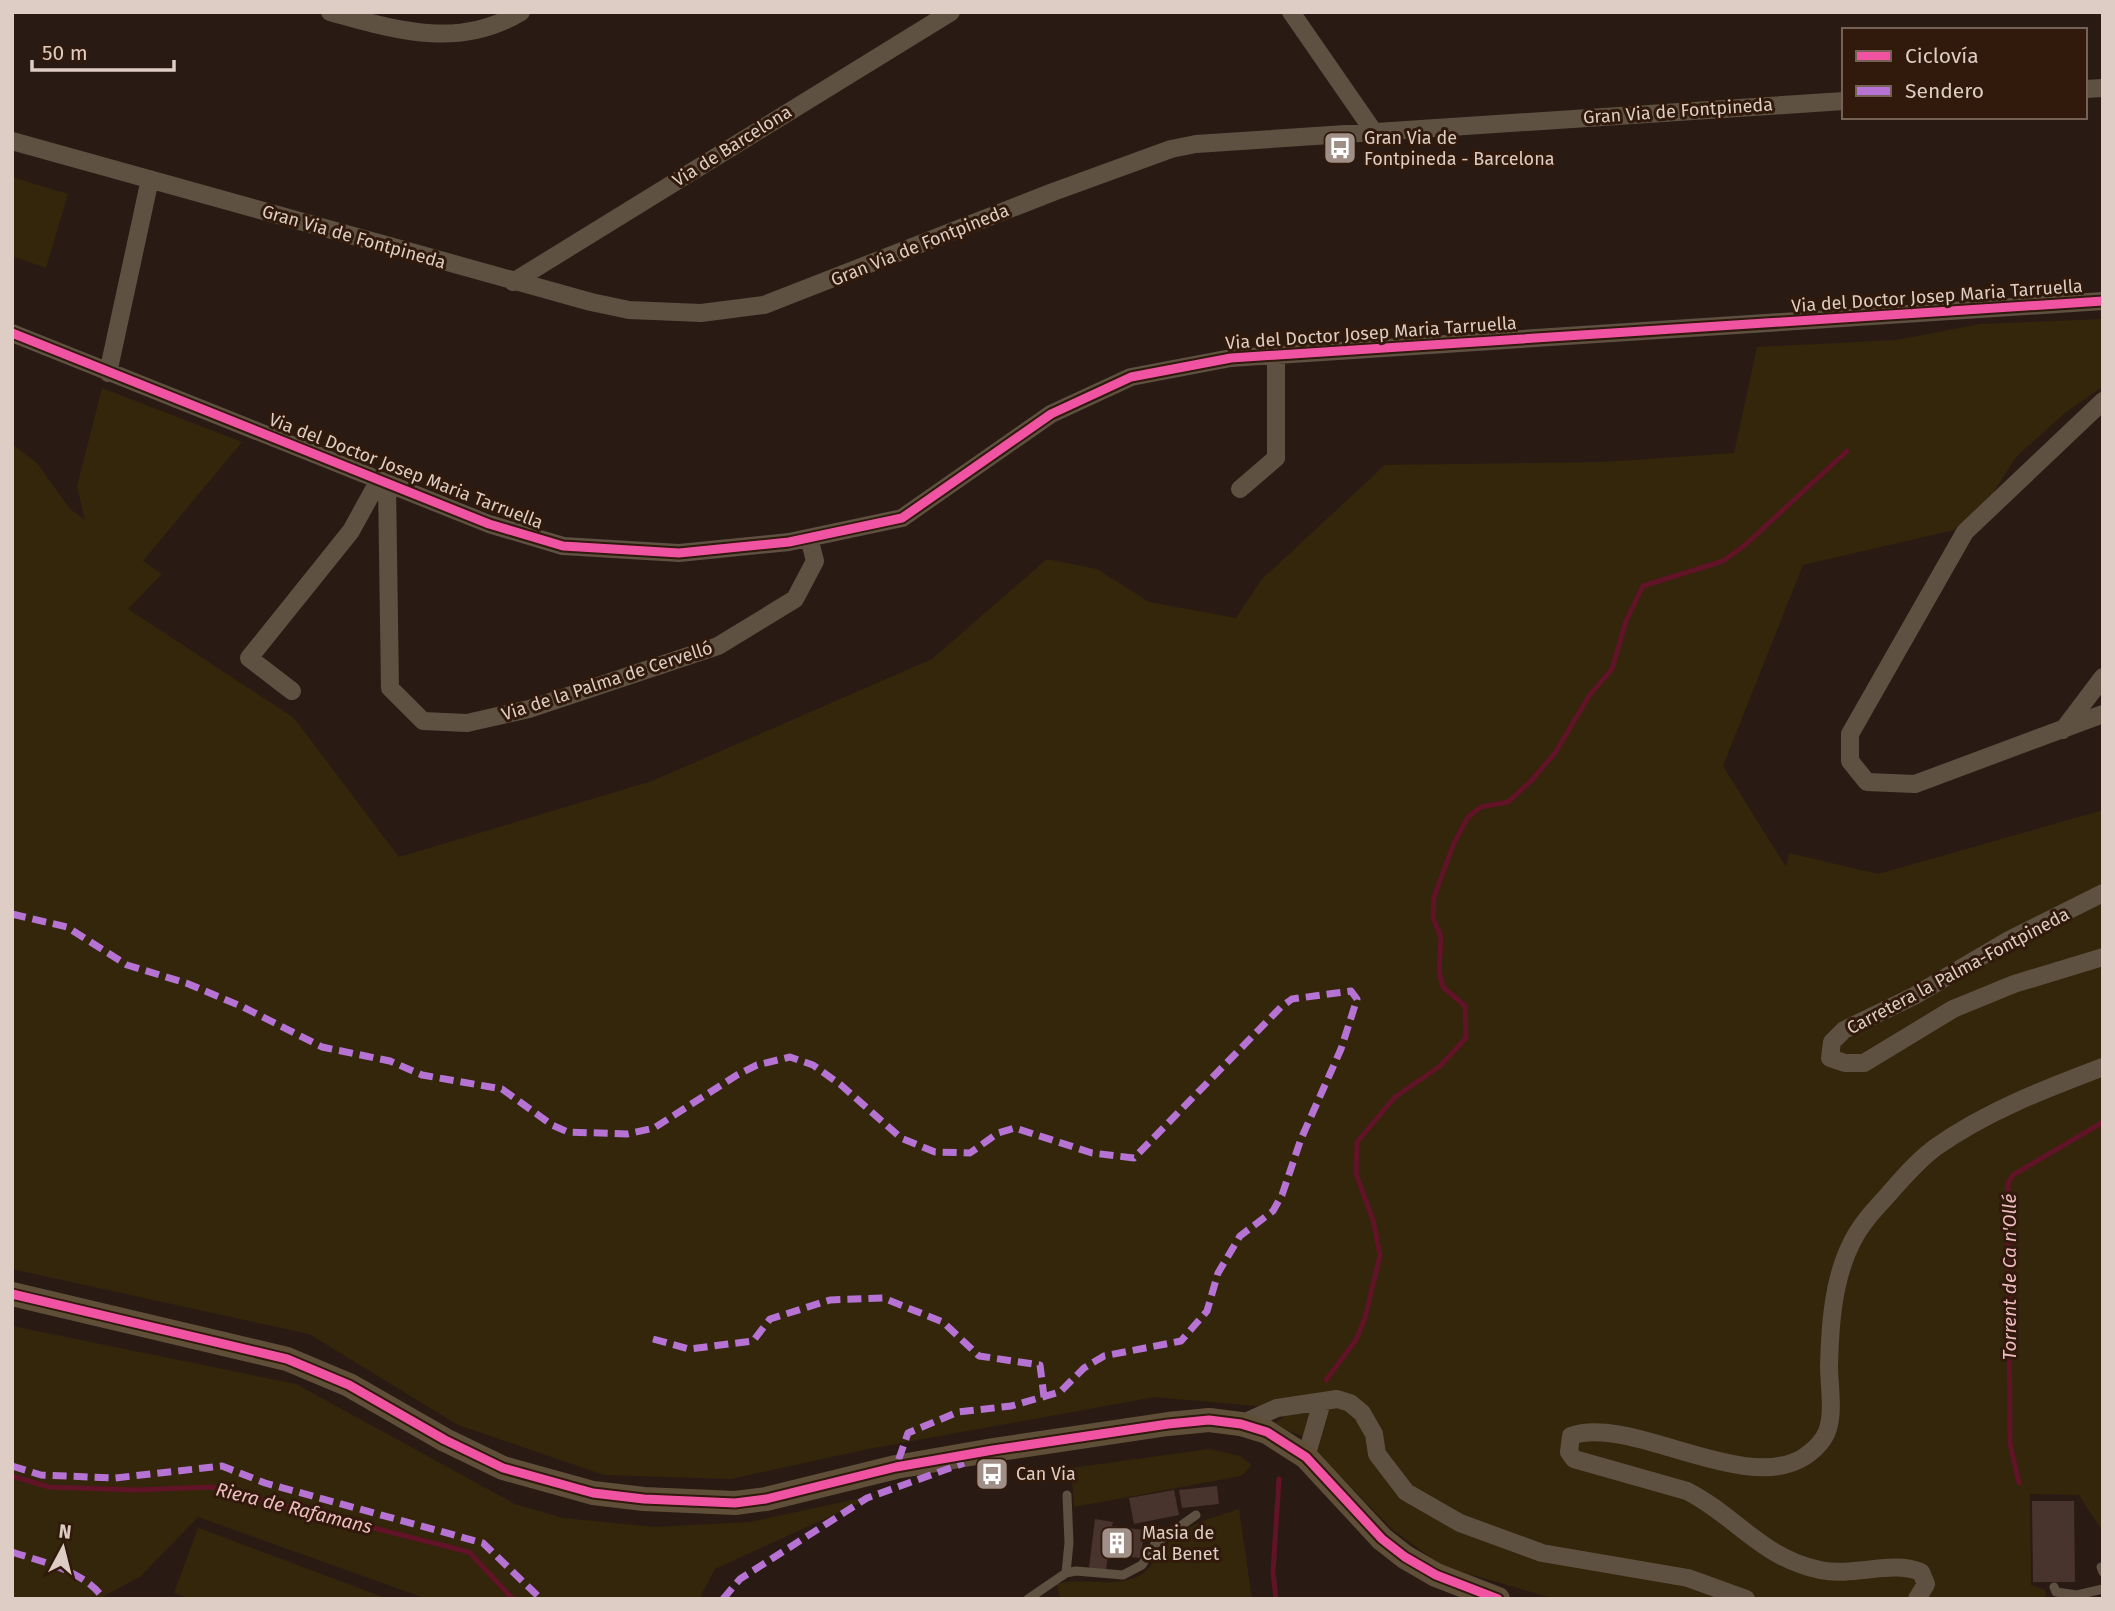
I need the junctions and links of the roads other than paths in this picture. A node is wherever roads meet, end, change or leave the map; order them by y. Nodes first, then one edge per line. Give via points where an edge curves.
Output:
1 (330, 12) edge
2 (521, 12) edge
3 (951, 12) edge
4 (1292, 12) edge
5 (1842, 101) edge
6 (1374, 132) junction
7 (12, 141) edge
8 (150, 179) junction
9 (513, 282) junction
10 (2103, 301) edge
11 (12, 333) edge
12 (1276, 355) junction
13 (108, 373) junction
14 (2103, 401) edge
15 (383, 482) junction
16 (1240, 489) dead end
17 (809, 538) junction
18 (2103, 677) edge
19 (292, 691) dead end
20 (2103, 714) edge
21 (2063, 730) junction
22 (2103, 893) edge
23 (2103, 957) edge
24 (2103, 1067) edge
25 (12, 1294) edge
26 (1322, 1402) junction
27 (1241, 1424) junction
28 (1306, 1457) junction
29 (1067, 1495) dead end
30 (1196, 1516) dead end
31 (1066, 1573) junction
32 (2054, 1587) dead end
33 (2103, 1589) edge
34 (1028, 1599) edge
35 (1498, 1599) edge
36 (1746, 1599) edge
37 (1917, 1599) edge

1 - 2 street via 420,33 451,35 482,31
3 - 9 street, Via de Barcelona
4 - 6 street
5 - 6 street, Gran Via de Fontpineda
6 - 9 street, Gran Via de Fontpineda via 1171,149 796,294 742,309 701,313 629,310
7 - 8 street, Gran Via de Fontpineda
8 - 9 street, Gran Via de Fontpineda
8 - 13 street
10 - 12 street, Via del Doctor Josep Maria Tarruella
11 - 13 street, Via del Doctor Josep Maria Tarruella
12 - 16 street via 1276,458
12 - 17 street, Via del Doctor Josep Maria Tarruella via 1231,358 1131,377 1051,414 902,518
13 - 15 street, Via del Doctor Josep Maria Tarruella
14 - 21 street via 1965,532 1850,734 1850,761 1867,782 1914,783
15 - 17 street, Via del Doctor Josep Maria Tarruella via 489,524 563,546 679,553
15 - 17 street, Via de la Palma de Cervelló via 390,688 423,721 467,723 529,709 718,646 794,599 815,561
15 - 19 street via 351,531 248,658
18 - 21 street
20 - 21 street
22 - 23 street, Carretera la Palma-Fontpineda via 1844,1030 1832,1042 1830,1058 1864,1063 1953,1009 2014,984
24 - 37 street via 2001,1109 1934,1148 1865,1220 1840,1270 1832,1314 1830,1412 1824,1438 1803,1458 1753,1467 1626,1437 1582,1432 1571,1436 1569,1452 1574,1458 1687,1490 1771,1553 1796,1563 1834,1572 1873,1572 1897,1566 1921,1572 1926,1584
25 - 27 main road via 287,1359 349,1384 503,1468 593,1493 644,1499 746,1502 896,1466 993,1450 1168,1424 1209,1420
26 - 27 street via 1277,1408
26 - 28 street
26 - 36 street via 1337,1399 1362,1413 1374,1434 1377,1454 1406,1492 1460,1523 1542,1553 1688,1578
27 - 28 main road via 1267,1432
28 - 35 main road via 1373,1530 1405,1557
29 - 31 lane
30 - 31 lane via 1154,1544 1142,1565 1123,1574
31 - 34 lane
32 - 33 lane via 2056,1592 2077,1595

